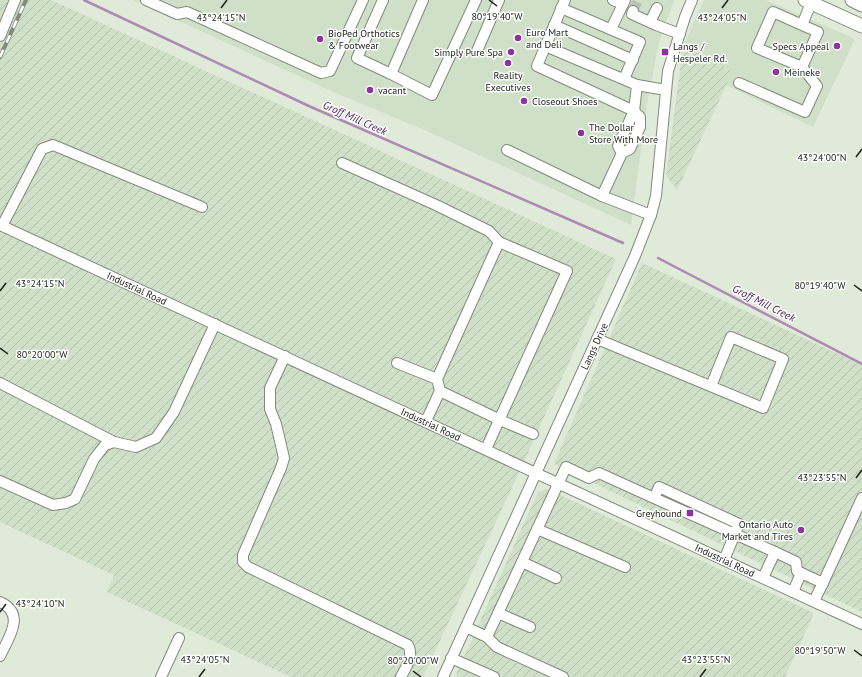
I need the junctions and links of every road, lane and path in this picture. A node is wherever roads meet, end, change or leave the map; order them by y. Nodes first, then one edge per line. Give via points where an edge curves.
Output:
1 (15, 0) edge
2 (146, 0) edge
3 (363, 0) edge
4 (383, 0) edge
5 (423, 0) edge
6 (476, 0) edge
7 (499, 0) edge
8 (613, 0) edge
9 (692, 0) edge
10 (852, 0) edge
11 (808, 1) edge
12 (624, 2) edge
13 (563, 4) edge
14 (862, 5) edge
15 (657, 8) dead end
16 (633, 11) dead end
17 (650, 22) junction
18 (554, 25) junction
19 (802, 25) junction
20 (862, 26) edge
21 (611, 29) junction
22 (680, 34) junction
23 (0, 36) edge
24 (545, 46) junction
25 (477, 51) dead end
26 (632, 60) junction
27 (802, 67) junction
28 (391, 74) junction
29 (624, 79) junction
30 (739, 83) dead end
31 (637, 85) junction
32 (666, 90) junction
33 (634, 110) junction
34 (507, 150) dead end
35 (342, 163) dead end
36 (602, 196) junction
37 (202, 207) dead end
38 (651, 215) junction
39 (1, 225) edge
40 (499, 242) junction
41 (216, 324) junction
42 (597, 339) junction
43 (285, 356) junction
44 (397, 363) dead end
45 (437, 379) junction
46 (0, 382) edge
47 (711, 386) junction
48 (440, 391) junction
49 (500, 420) junction
50 (426, 421) junction
51 (533, 434) dead end
52 (114, 442) junction
53 (486, 449) junction
54 (536, 472) junction
55 (0, 481) edge
56 (559, 483) junction
57 (862, 498) edge
58 (537, 529) junction
59 (735, 535) junction
60 (775, 552) junction
61 (724, 560) junction
62 (522, 562) junction
63 (625, 567) dead end
64 (802, 573) junction
65 (556, 578) dead end
66 (763, 578) junction
67 (823, 583) junction
68 (793, 592) junction
69 (814, 601) junction
70 (0, 602) edge
71 (498, 613) junction
72 (862, 624) edge
73 (466, 627) junction
74 (530, 627) dead end
75 (487, 637) junction
76 (179, 638) dead end
77 (0, 656) edge
78 (452, 658) junction
79 (161, 677) edge
80 (401, 677) edge
81 (443, 677) edge
82 (494, 677) edge
83 (563, 677) edge

1 - 23 street
2 - 3 street via 177,14 187,12 321,73 330,71
4 - 28 street via 357,58
5 - 28 street
6 - 28 street via 432,95
7 - 25 street
8 - 12 street
9 - 22 street, Langs Drive
10 - 14 main road
11 - 19 street
11 - 20 main road
12 - 21 street
13 - 18 street
13 - 21 street
15 - 17 street
16 - 17 street via 632,14
17 - 22 street
18 - 24 street
18 - 26 street
19 - 27 street via 818,32
19 - 27 street via 773,12 757,48
21 - 26 street via 640,42
22 - 32 street, Langs Drive via 668,71
24 - 29 street
24 - 33 street via 537,66
26 - 29 street
27 - 30 street via 817,86 805,112
29 - 31 street
31 - 32 street
31 - 33 street
32 - 38 street, Langs Drive via 656,196
33 - 36 street via 640,117 640,127 630,150 622,153
34 - 36 street
35 - 40 street via 489,231
36 - 38 street
37 - 39 street via 53,145 42,149
38 - 42 street, Langs Drive
39 - 41 street, Industrial Road
40 - 45 street
40 - 49 street via 567,271
41 - 43 street, Industrial Road
41 - 52 street via 174,412 156,438 136,447
42 - 47 street
42 - 54 street, Langs Drive
43 - 50 street, Industrial Road
43 - 80 street via 270,388 270,409 284,458 243,555 243,562 248,567 408,645 411,655
44 - 45 street
45 - 48 street
46 - 52 street
47 - 47 street via 763,408 784,359 731,337
48 - 49 street
48 - 50 street
49 - 51 street
49 - 53 street
50 - 53 street, Industrial Road
52 - 55 street via 105,446 94,459 75,499 66,503 53,505
53 - 54 street, Industrial Road
54 - 56 street, Industrial Road
54 - 73 street, Langs Drive
56 - 58 street
56 - 59 street via 566,467 589,478 599,473
56 - 61 street, Industrial Road
57 - 67 street
58 - 62 street
58 - 63 street
59 - 60 street
59 - 61 street
60 - 64 street via 796,562 797,571
60 - 66 street
61 - 66 street, Industrial Road
62 - 65 street
62 - 71 street
64 - 67 street
64 - 68 street
66 - 68 street, Industrial Road
67 - 69 street
68 - 69 street, Industrial Road
69 - 72 street, Industrial Road
70 - 77 street via 8,605 13,612 14,624
71 - 74 street
71 - 75 street
73 - 75 street
73 - 78 street, Langs Drive
75 - 83 street via 497,647
76 - 79 street
78 - 81 street, Langs Drive
78 - 82 street

